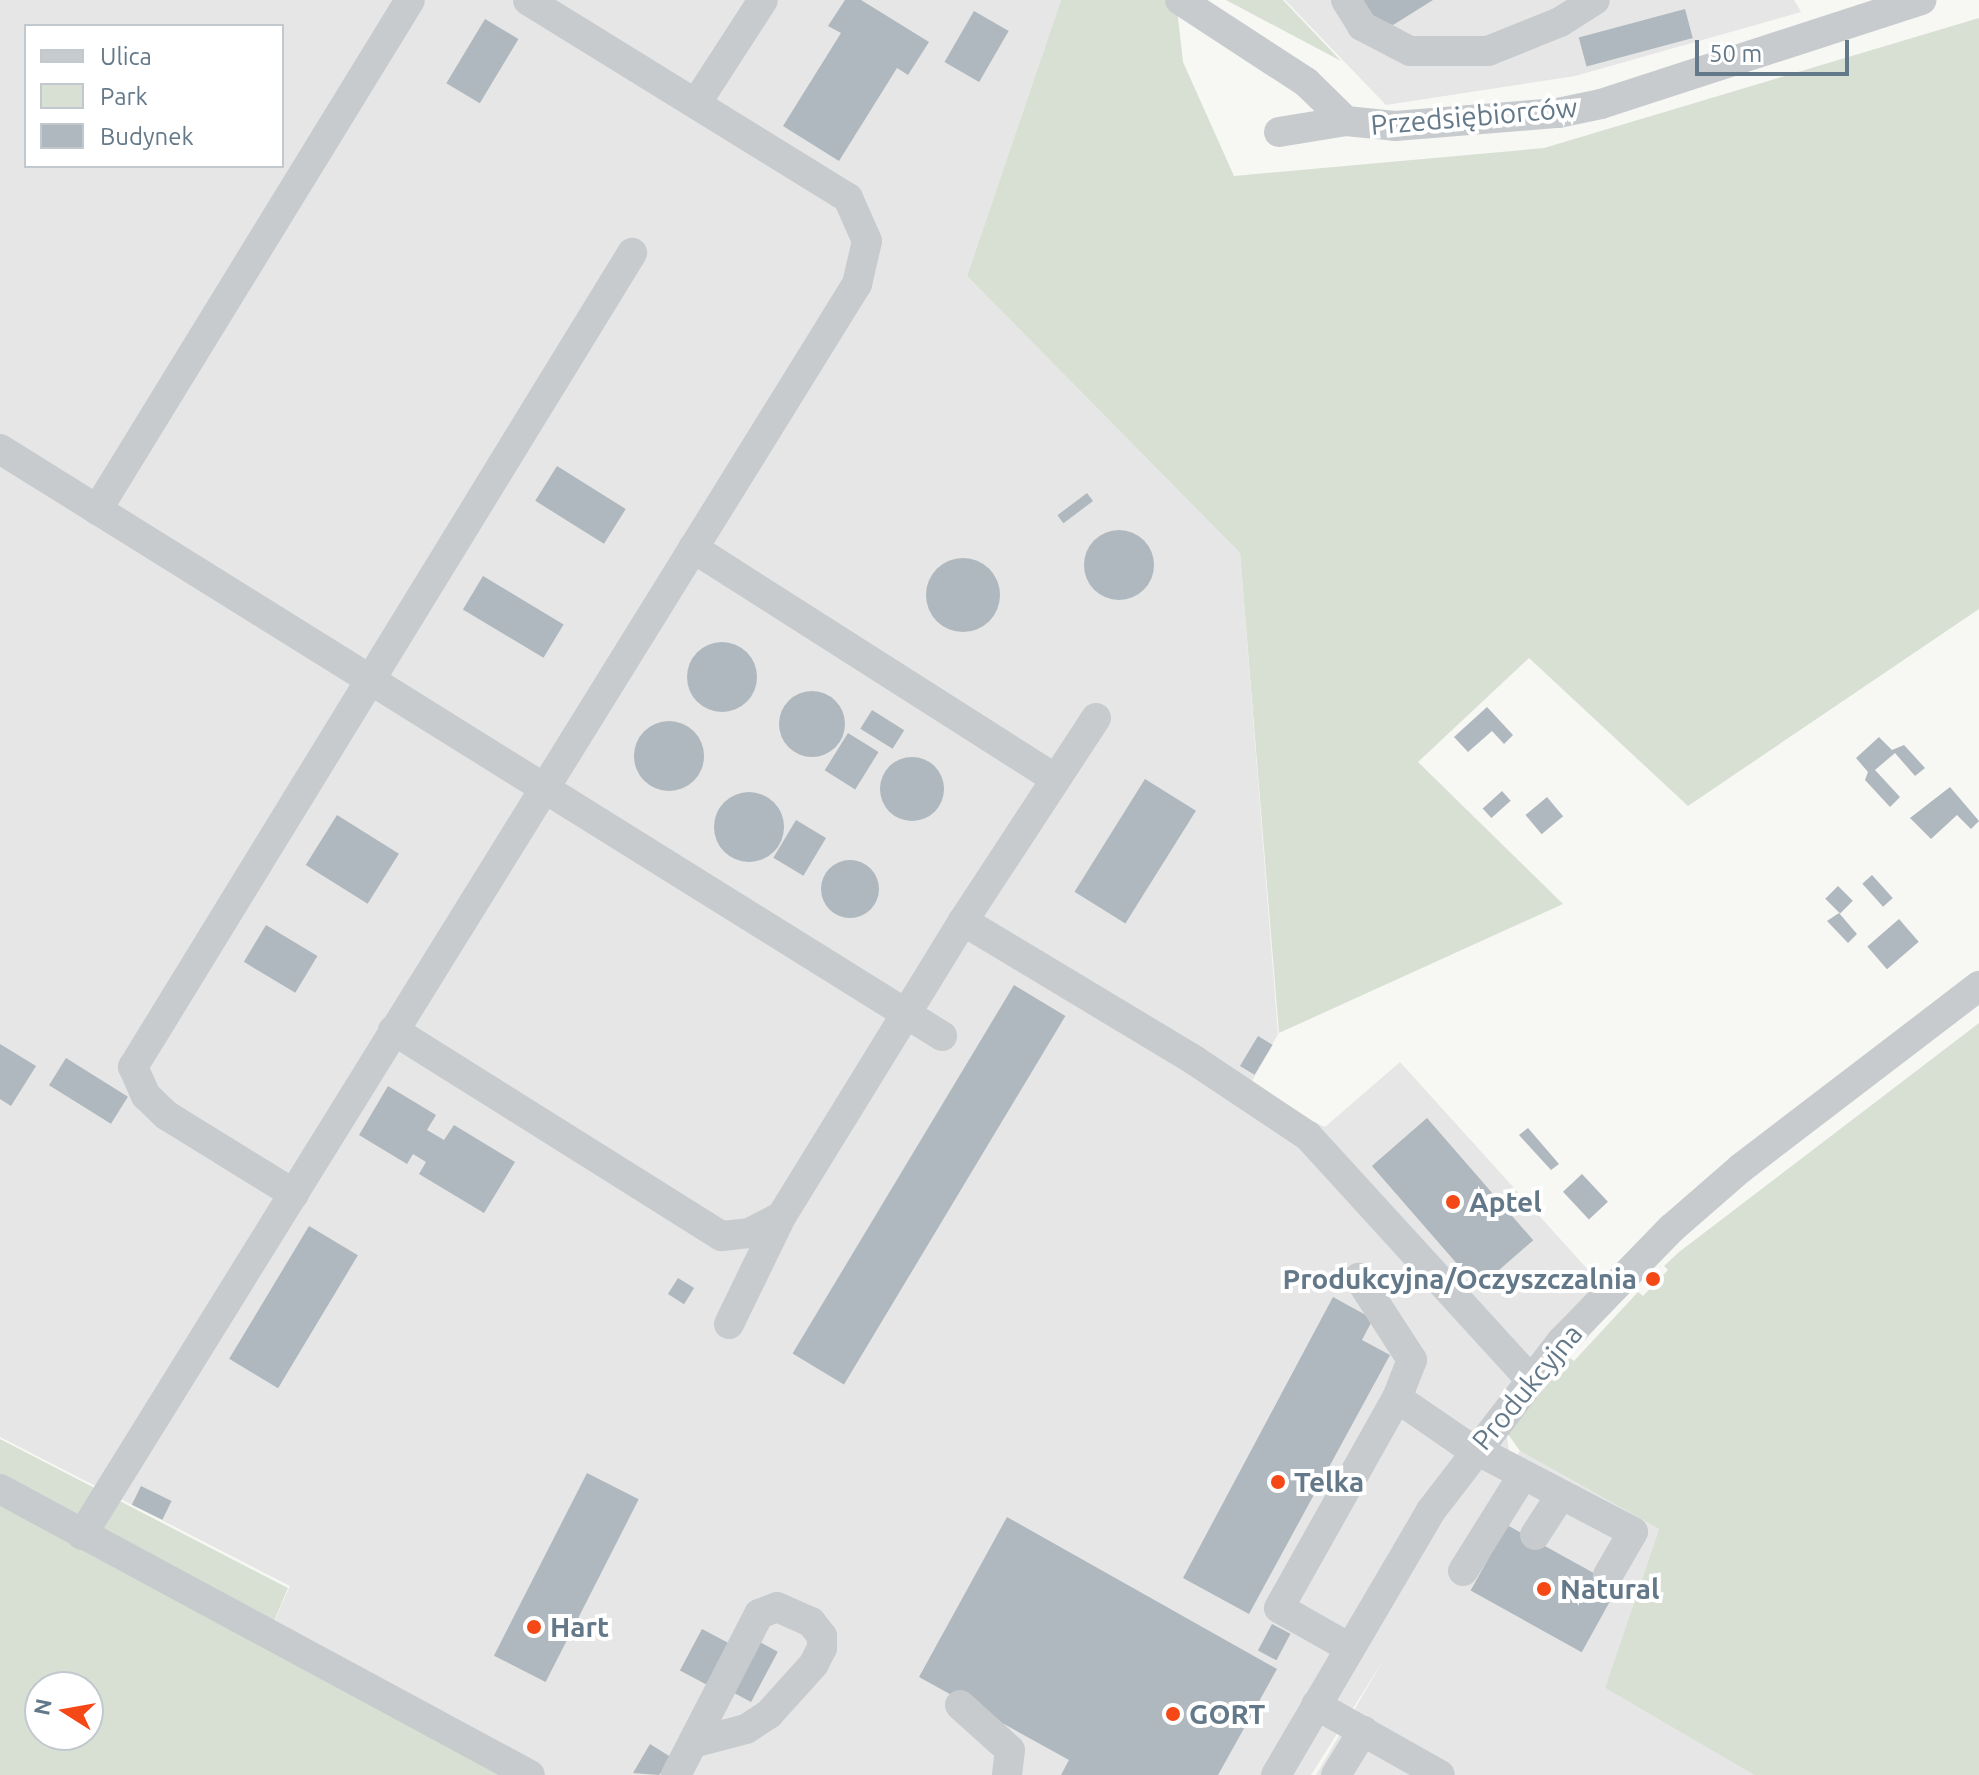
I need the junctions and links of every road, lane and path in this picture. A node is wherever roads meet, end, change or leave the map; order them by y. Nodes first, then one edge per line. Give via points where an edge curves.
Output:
1 (410, 0) edge
2 (528, 0) edge
3 (763, 0) edge
4 (1180, 0) edge
5 (1346, 0) edge
6 (1595, 0) edge
7 (1922, 0) edge
8 (697, 102) junction
9 (1346, 121) junction
10 (1279, 132) dead end
11 (632, 253) dead end
12 (0, 449) edge
13 (97, 510) junction
14 (693, 548) junction
15 (371, 680) junction
16 (1096, 718) dead end
17 (1056, 779) junction
18 (544, 787) junction
19 (963, 921) junction
20 (1979, 986) edge
21 (904, 1012) junction
22 (393, 1030) junction
23 (942, 1036) dead end
24 (294, 1194) junction
25 (781, 1217) junction
26 (1359, 1278) dead end
27 (729, 1324) dead end
28 (1530, 1379) junction
29 (1397, 1398) junction
30 (1475, 1448) junction
31 (1523, 1475) junction
32 (0, 1489) edge
33 (1561, 1495) junction
34 (82, 1535) junction
35 (1535, 1535) dead end
36 (1463, 1571) dead end
37 (1608, 1575) dead end
38 (1348, 1647) junction
39 (960, 1705) dead end
40 (1316, 1705) junction
41 (1363, 1731) junction
42 (693, 1743) junction
43 (530, 1775) edge
44 (676, 1775) edge
45 (1007, 1775) edge
46 (1276, 1775) edge
47 (1336, 1775) edge
48 (1440, 1775) edge

1 - 13 street
2 - 8 street
3 - 8 street
4 - 9 street via 1306,82
5 - 6 street via 1362,26 1410,51 1488,51 1560,22
7 - 9 street, Przedsiębiorców via 1601,104 1558,113 1395,126
8 - 14 street via 848,198 867,241 857,284
9 - 10 street, Przedsiębiorców
11 - 15 street
12 - 13 street
13 - 15 street
14 - 17 street
14 - 18 street
15 - 18 street
15 - 24 street via 133,1067 146,1096 166,1115
16 - 17 street
17 - 19 street
18 - 21 street
18 - 22 street
19 - 21 street
19 - 28 street via 1308,1136
20 - 28 street, Produkcyjna via 1804,1118 1672,1228
21 - 23 street
21 - 25 street
22 - 24 street
22 - 25 street via 722,1236 749,1233
24 - 34 street
25 - 27 street
26 - 29 street via 1412,1360
28 - 30 street, Produkcyjna
29 - 30 street
29 - 38 street via 1279,1608
30 - 31 street
30 - 38 street, Produkcyjna
31 - 33 street
31 - 36 street
32 - 34 street
33 - 35 street
33 - 37 street via 1633,1532
34 - 43 street
38 - 40 street, Produkcyjna
39 - 45 street via 1010,1750
40 - 41 street
40 - 46 street, Produkcyjna
41 - 47 street
41 - 48 street
42 - 42 street via 759,1614 777,1607 811,1622 822,1636 822,1648 769,1714 746,1729
42 - 44 street

